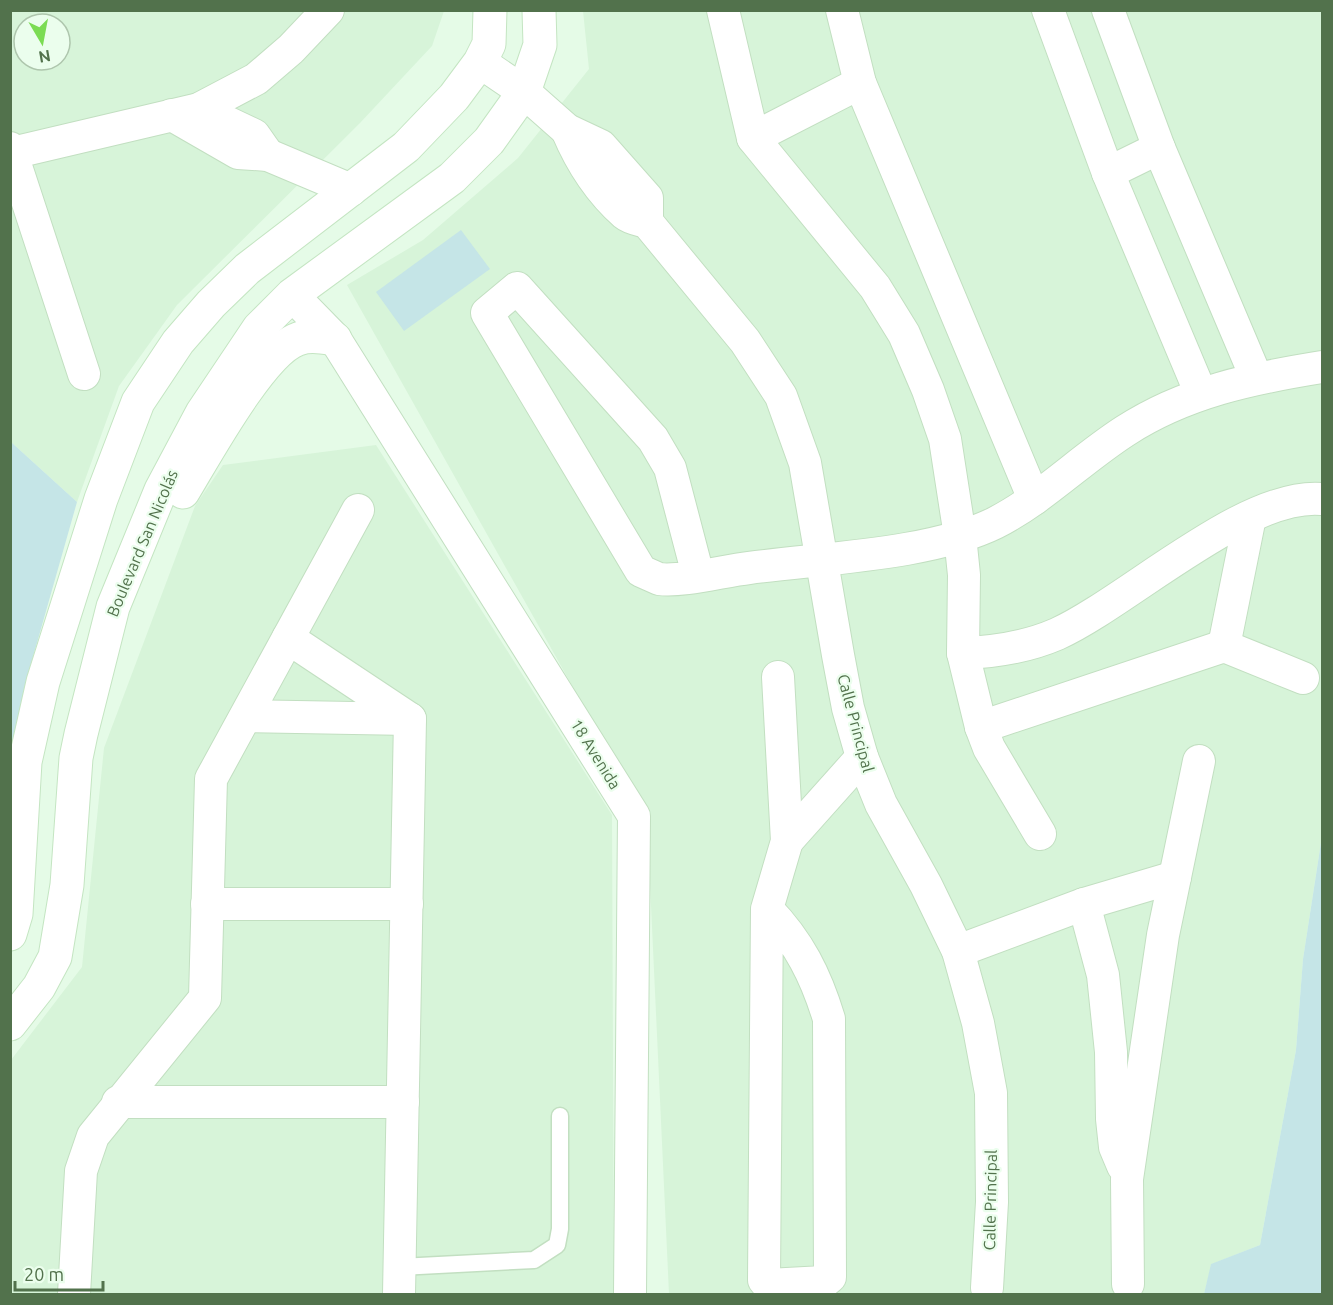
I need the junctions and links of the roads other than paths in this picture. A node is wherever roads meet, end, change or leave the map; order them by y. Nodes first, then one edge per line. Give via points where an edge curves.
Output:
1 (328, 10) edge
2 (490, 10) edge
3 (539, 10) edge
4 (723, 10) edge
5 (842, 10) edge
6 (1048, 10) edge
7 (1108, 10) edge
8 (480, 62) junction
9 (860, 83) junction
10 (524, 92) junction
11 (185, 112) junction
12 (753, 138) junction
13 (1159, 148) junction
14 (11, 151) edge
15 (1108, 172) junction
16 (343, 196) junction
17 (23, 226) edge
18 (292, 295) junction
19 (335, 339) junction
20 (1323, 367) edge
21 (84, 374) dead end
22 (1256, 377) junction
23 (1201, 394) junction
24 (1034, 499) junction
25 (1323, 499) edge
26 (358, 510) dead end
27 (1250, 516) junction
28 (960, 536) junction
29 (821, 558) junction
30 (698, 574) junction
31 (288, 638) junction
32 (1224, 646) junction
33 (963, 654) junction
34 (778, 677) dead end
35 (1303, 678) dead end
36 (246, 716) junction
37 (410, 719) junction
38 (981, 726) junction
39 (81, 734) junction
40 (862, 757) junction
41 (1199, 761) dead end
42 (1040, 834) dead end
43 (788, 841) junction
44 (1175, 877) junction
45 (207, 904) junction
46 (407, 904) junction
47 (1084, 904) junction
48 (767, 909) junction
49 (10, 934) edge
50 (958, 951) junction
51 (10, 1024) edge
52 (118, 1102) junction
53 (403, 1102) junction
54 (560, 1116) dead end
55 (1127, 1179) junction
56 (400, 1281) edge
57 (1128, 1284) dead end
58 (987, 1288) dead end
59 (74, 1294) edge
60 (630, 1294) edge

1 - 11 street via 256,79
2 - 8 main road via 489,44
3 - 10 main road, Boulevard San Nicolás via 540,45
4 - 12 street
5 - 9 street
6 - 15 street
7 - 13 street
8 - 10 street, Calle Principal
8 - 16 main road via 454,97 406,147
9 - 12 street
9 - 24 street
10 - 18 main road, Boulevard San Nicolás via 489,141 452,178
10 - 29 street, Calle Principal via 567,130 600,146 647,198 647,222 745,341 781,396 806,463
11 - 14 street
11 - 16 street via 238,153 268,154
12 - 28 street via 875,287 904,334 945,440
13 - 15 street
13 - 22 street
14 - 17 street
15 - 23 street
16 - 18 main road via 331,219 285,263 282,280
16 - 49 main road via 247,269 211,304 178,342 138,402 101,499 43,682 25,762 16,914
17 - 21 street
18 - 19 street, 18 Avenida
18 - 39 main road, Boulevard San Nicolás via 259,328 238,358 202,413 161,490 112,607
19 - 39 main road via 311,336 285,347 258,376 226,423 181,494
19 - 60 street, 18 Avenida via 634,816
20 - 22 street
22 - 23 street
23 - 24 street via 1125,430
24 - 28 street via 994,523
25 - 27 street via 1298,500
26 - 31 street
27 - 32 street
27 - 33 street via 1103,609 1055,634 1001,651
28 - 29 street via 894,551
28 - 33 street via 964,575
29 - 30 street
29 - 40 street, Calle Principal via 848,708
30 - 30 street via 668,580 641,571 487,313 517,288 653,439 670,468
31 - 36 street
31 - 37 street
32 - 35 street
32 - 38 street
33 - 38 street
34 - 43 street
36 - 37 street
36 - 45 street via 211,779
37 - 46 street
38 - 42 street via 989,748
39 - 51 main road, Boulevard San Nicolás via 67,885 55,957 39,987
40 - 43 street
40 - 50 street, Calle Principal via 881,804
41 - 44 street
43 - 48 street
44 - 47 street
44 - 55 street
45 - 46 street
45 - 52 street via 205,998
46 - 53 street
47 - 50 street
47 - 55 street via 1103,975 1115,1147
48 - 48 street via 803,953 818,982 829,1019 830,1277 824,1282 768,1285 764,1280
50 - 58 street, Calle Principal via 992,1093
52 - 53 street
52 - 59 street via 93,1136 81,1171
53 - 56 street
54 - 56 lane via 557,1245 534,1260
55 - 57 street

